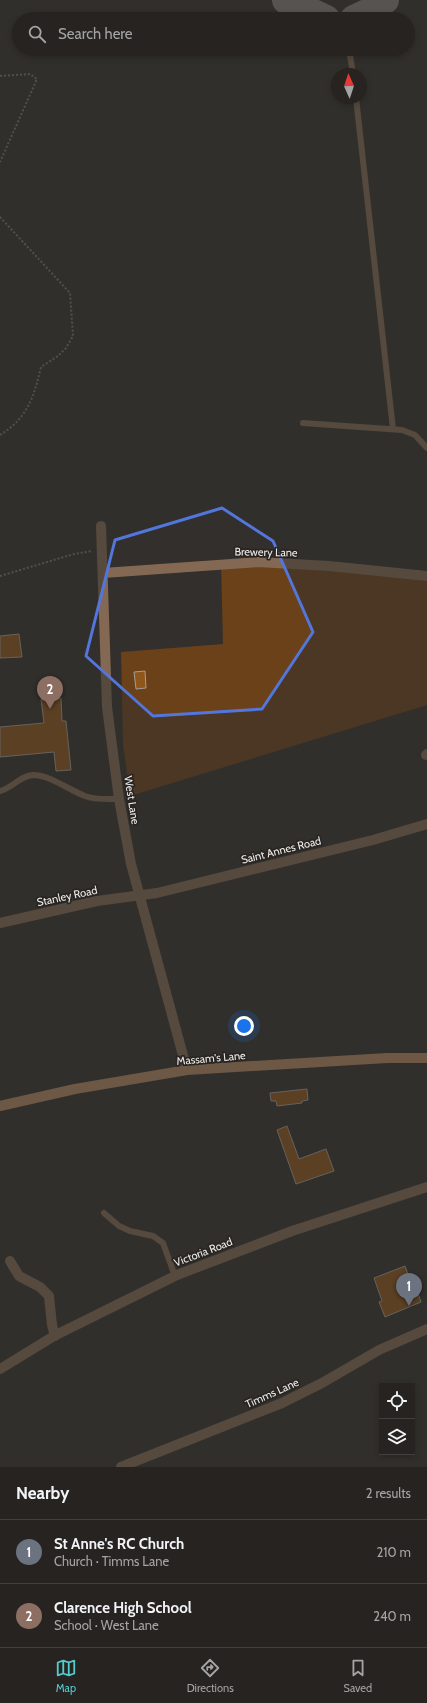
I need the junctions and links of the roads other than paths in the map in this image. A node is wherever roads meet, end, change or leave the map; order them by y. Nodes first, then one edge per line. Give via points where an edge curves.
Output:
1 (350, 56) edge
2 (352, 68) edge
3 (357, 104) edge
4 (303, 423) dead end
5 (393, 428) junction
6 (427, 448) edge
7 (102, 526) dead end
8 (103, 573) junction
9 (427, 576) edge
10 (0, 791) edge
11 (119, 799) junction
12 (427, 824) edge
13 (139, 894) junction
14 (0, 923) edge
15 (427, 1058) edge
16 (187, 1070) junction
17 (0, 1106) edge
18 (427, 1187) edge
19 (104, 1213) dead end
20 (10, 1261) dead end
21 (175, 1276) junction
22 (427, 1330) edge
23 (55, 1336) junction
24 (0, 1369) edge
25 (121, 1467) edge

1 - 2 lane
3 - 5 lane
4 - 5 lane
5 - 6 lane via 415,435
7 - 8 street, West Lane
8 - 9 street, Brewery Lane via 258,562
8 - 11 street, West Lane via 107,707
10 - 11 lane via 8,789 24,777 40,776 86,797
11 - 13 street, West Lane
12 - 13 street, Saint Annes Road via 373,840 157,893
13 - 14 street, Stanley Road
13 - 16 street, West Lane
15 - 16 street, Massam's Lane
16 - 17 street, Massam's Lane
18 - 21 street, Victoria Road via 292,1231
19 - 21 lane via 119,1226 153,1236 163,1243
20 - 23 street via 19,1276 40,1287 49,1296
21 - 23 street, Victoria Road
22 - 25 street, Timms Lane via 379,1350 282,1403
23 - 24 street, Victoria Road

